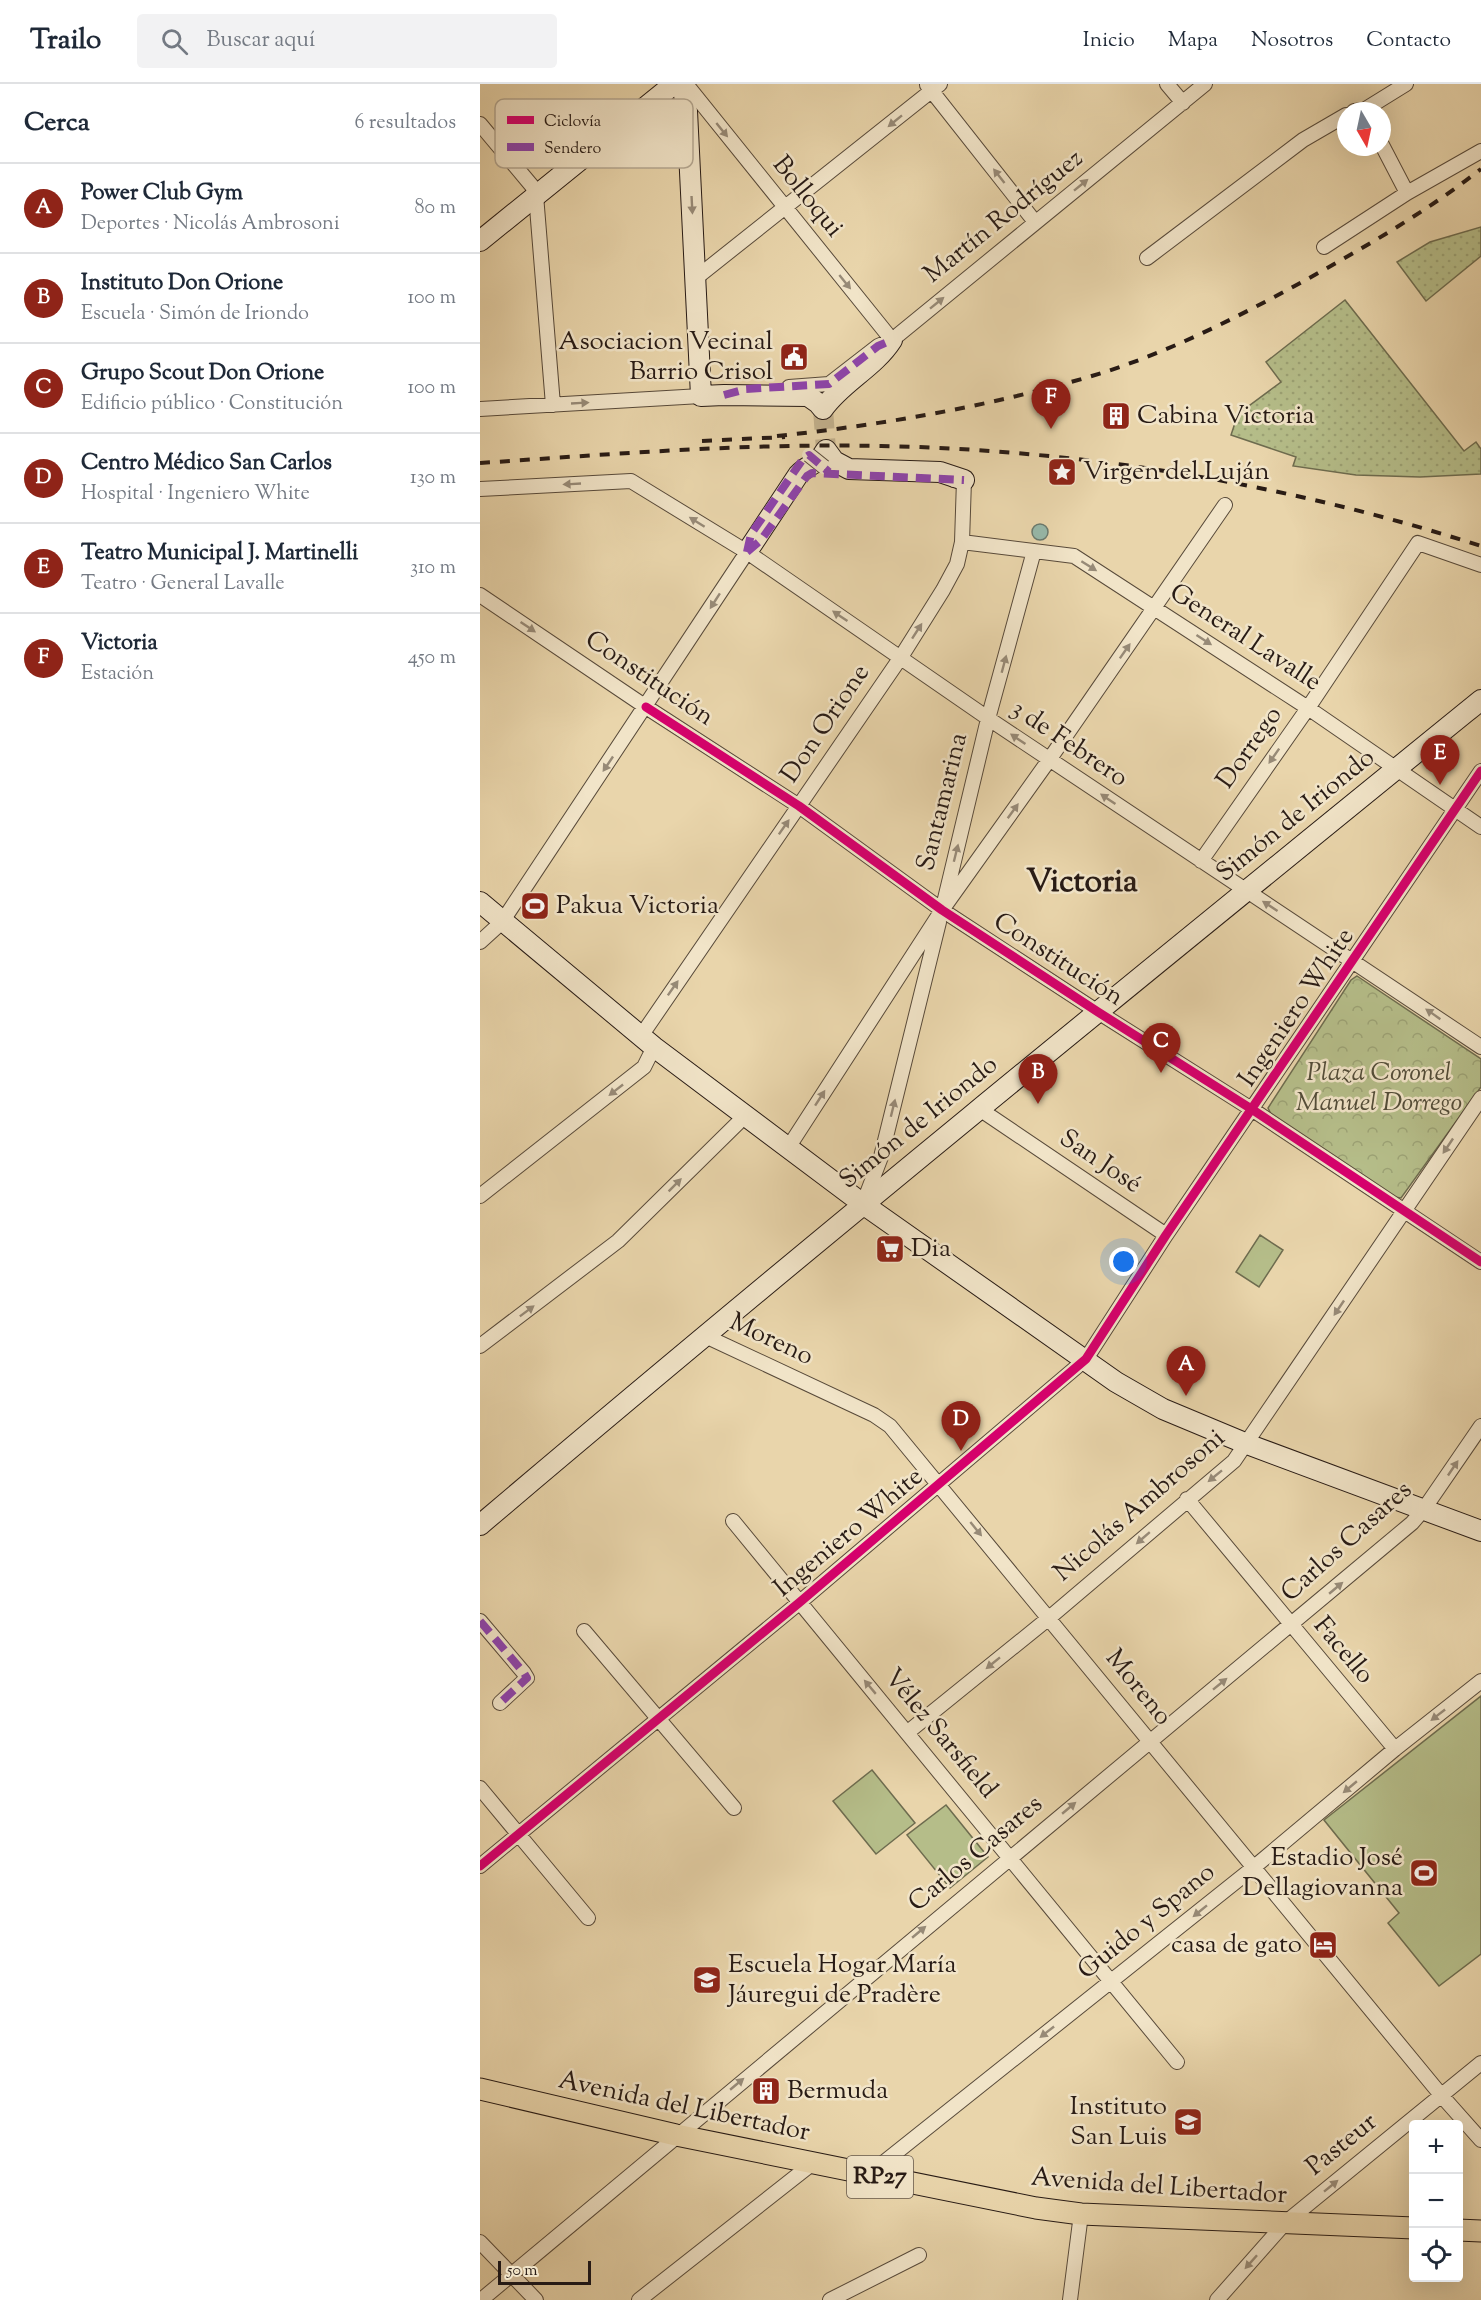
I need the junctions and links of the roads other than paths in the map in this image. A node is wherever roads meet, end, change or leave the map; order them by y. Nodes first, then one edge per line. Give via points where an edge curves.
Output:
1 (674, 84) edge
2 (684, 84) edge
3 (1167, 84) edge
4 (1205, 84) edge
5 (1406, 84) edge
6 (933, 86) edge
7 (655, 99) edge
8 (686, 99) edge
9 (1375, 102) edge
10 (1182, 103) junction
11 (1337, 120) edge
12 (480, 124) edge
13 (495, 142) edge
14 (1481, 151) edge
15 (1388, 156) edge
16 (517, 168) edge
17 (570, 168) edge
18 (690, 168) edge
19 (1407, 192) junction
20 (536, 195) junction
21 (786, 208) junction
22 (1035, 222) junction
23 (480, 241) edge
24 (1324, 247) dead end
25 (1147, 258) dead end
26 (696, 278) junction
27 (892, 340) junction
28 (724, 394) junction
29 (701, 396) junction
30 (553, 405) junction
31 (480, 409) edge
32 (826, 470) junction
33 (964, 480) junction
34 (480, 489) edge
35 (1224, 505) dead end
36 (962, 542) junction
37 (1034, 551) junction
38 (747, 552) junction
39 (1481, 565) edge
40 (480, 595) edge
41 (1155, 608) junction
42 (901, 657) junction
43 (1481, 700) edge
44 (646, 707) junction
45 (1308, 708) junction
46 (988, 719) junction
47 (1049, 760) junction
48 (1396, 769) junction
49 (1481, 771) edge
50 (799, 806) junction
51 (1456, 810) junction
52 (1481, 827) edge
53 (1201, 861) junction
54 (1247, 891) junction
55 (480, 902) edge
56 (942, 910) junction
57 (502, 921) junction
58 (480, 942) edge
59 (1354, 961) junction
60 (1098, 1012) junction
61 (648, 1042) junction
62 (1481, 1047) edge
63 (1481, 1098) edge
64 (978, 1108) junction
65 (1253, 1110) junction
66 (745, 1116) junction
67 (788, 1148) junction
68 (480, 1196) edge
69 (863, 1204) junction
70 (1404, 1210) junction
71 (1166, 1235) junction
72 (1481, 1262) edge
73 (704, 1335) junction
74 (480, 1346) edge
75 (1086, 1359) junction
76 (1481, 1426) edge
77 (1247, 1444) junction
78 (939, 1484) junction
79 (1187, 1499) junction
80 (1424, 1509) junction
81 (733, 1521) dead end
82 (480, 1525) edge
83 (1481, 1531) edge
84 (800, 1602) junction
85 (1049, 1618) junction
86 (480, 1621) edge
87 (1291, 1626) junction
88 (584, 1631) dead end
89 (1481, 1681) edge
90 (500, 1703) dead end
91 (659, 1719) junction
92 (908, 1732) junction
93 (1151, 1741) junction
94 (1395, 1749) junction
95 (480, 1788) edge
96 (734, 1808) dead end
97 (519, 1835) junction
98 (1010, 1857) junction
99 (480, 1866) edge
100 (1253, 1868) junction
101 (588, 1918) dead end
102 (1112, 1981) junction
103 (1177, 2062) dead end
104 (1481, 2063) edge
105 (480, 2089) edge
106 (1441, 2095) junction
107 (676, 2135) junction
108 (1481, 2140) edge
109 (813, 2163) junction
110 (868, 2175) junction
111 (1081, 2214) junction
112 (1285, 2223) junction
113 (1409, 2228) edge
114 (1463, 2230) edge
115 (1481, 2231) edge
116 (480, 2242) edge
117 (919, 2255) dead end
118 (511, 2273) junction
119 (1069, 2298) edge
120 (481, 2300) edge
121 (536, 2300) edge
122 (639, 2300) edge
123 (830, 2300) edge
124 (1217, 2300) edge

1 - 7 street
2 -> 8 street
2 -> 21 street, Bolloqui
3 - 10 street
4 - 10 street, Martín Rodríguez
5 - 9 street
6 -> 21 street
22 -> 6 street
22 -> 10 street, Martín Rodríguez
11 - 25 street via 1303,140
12 - 13 street
14 - 19 street
15 - 19 street
16 - 20 street
17 - 20 street
18 -> 26 street
19 - 24 street
20 - 23 street
20 - 30 street
21 - 26 street
21 -> 27 street, Bolloqui
27 -> 22 street, Martín Rodríguez
26 - 29 street
27 - 28 street, Martín Rodríguez via 878,346 831,383
27 - 28 street via 883,355 833,395 823,409 808,396
28 - 29 street
30 -> 29 street
30 - 31 street
32 - 33 street
32 - 38 street via 807,476 761,540
32 - 38 street, bridge via 809,455 803,459 751,534
33 - 36 street, Don Orione
33 - 38 street via 940,472 849,469 834,461 826,450 819,462 798,475
38 -> 34 street, 3 de Febrero via 631,481
35 - 41 street
36 - 37 street, General Lavalle
42 -> 36 street, Don Orione via 957,564
37 -> 41 street, General Lavalle via 1074,556
46 -> 37 street, Santamarina
42 -> 38 street, 3 de Febrero
38 -> 44 street
39 - 45 street, Dorrego via 1418,543
40 -> 44 street, Constitución
41 -> 45 street, General Lavalle
47 -> 41 street
42 - 46 street, 3 de Febrero
42 - 50 street, Don Orione
43 - 48 street, Simón de Iriondo
44 - 50 street, Constitución
44 -> 57 street
45 - 48 street, General Lavalle
45 -> 53 street, Dorrego
47 -> 46 street, 3 de Febrero
56 -> 46 street, Santamarina
53 -> 47 street, 3 de Febrero
56 -> 47 street
48 - 51 street, General Lavalle
48 - 54 street, Simón de Iriondo
49 - 51 street, Ingeniero White
50 - 56 street, Constitución
61 -> 50 street, Don Orione
51 - 52 street, General Lavalle
51 - 59 street, Ingeniero White
53 - 54 street, 3 de Febrero
59 -> 54 street, 3 de Febrero
54 - 60 street, Simón de Iriondo
55 - 57 street
56 - 60 street, Constitución
67 -> 56 street
69 -> 56 street, Santamarina via 880,1157
57 - 58 street
57 - 61 street
62 -> 59 street, 3 de Febrero
59 - 65 street, Ingeniero White
60 - 64 street, Simón de Iriondo
60 - 65 street, Constitución
61 - 66 street
61 -> 68 street, Don Orione via 644,1067
63 -> 70 street, Nicolás Ambrosoni
64 - 69 street, Simón de Iriondo
64 - 71 street, San José
65 - 70 street, Constitución
65 - 71 street, Ingeniero White
66 - 67 street
74 -> 66 street via 618,1241
67 - 69 street
69 - 73 street, Simón de Iriondo
69 - 75 street
70 - 72 street, Constitución
70 -> 77 street, Nicolás Ambrosoni
71 - 75 street, Ingeniero White
73 - 78 street, Moreno via 874,1415 890,1426
73 - 82 street, Simón de Iriondo
75 - 77 street via 1163,1409
75 - 78 street, Ingeniero White
80 -> 76 street, Carlos Casares
77 -> 79 street, Nicolás Ambrosoni via 1234,1461
77 - 80 street
78 - 84 street, Ingeniero White
78 -> 85 street, Moreno
79 -> 85 street, Nicolás Ambrosoni
79 - 87 street, Facello
80 - 83 street
87 -> 80 street, Carlos Casares
81 - 84 street, Vélez Sarsfield
84 - 91 street, Ingeniero White
92 -> 84 street, Vélez Sarsfield
85 -> 92 street, Nicolás Ambrosoni
85 - 93 street, Moreno
86 - 90 street via 526,1678
93 -> 87 street, Carlos Casares
87 - 94 street, Facello
88 - 91 street
89 -> 94 street, Guido y Spano
91 - 96 street
91 - 97 street, Ingeniero White
92 - 98 street, Vélez Sarsfield
98 -> 93 street, Carlos Casares
93 - 100 street, Moreno
94 -> 100 street, Guido y Spano
95 - 97 street
97 - 99 street, Ingeniero White
97 - 101 street
98 - 102 street, Vélez Sarsfield
107 -> 98 street, Carlos Casares
100 -> 102 street, Guido y Spano
100 - 106 street, Moreno
102 - 103 street, Vélez Sarsfield
102 -> 110 street, Guido y Spano
104 - 106 street, Pasteur
105 - 107 main road, Avenida del Libertador / RP27
106 - 108 street, Moreno
112 -> 106 street, Pasteur
107 - 109 main road, Avenida del Libertador / RP27
107 - 118 street, Carlos Casares
109 - 110 main road, Avenida del Libertador / RP27
109 - 122 street
110 - 111 main road, Avenida del Libertador / RP27
111 - 112 main road, Avenida del Libertador / RP27
111 - 119 street
112 - 113 main road, Avenida del Libertador / RP27
112 -> 124 street, Pasteur
114 - 115 main road
116 - 118 street
117 - 123 street
118 - 120 street, Carlos Casares
118 - 121 street

